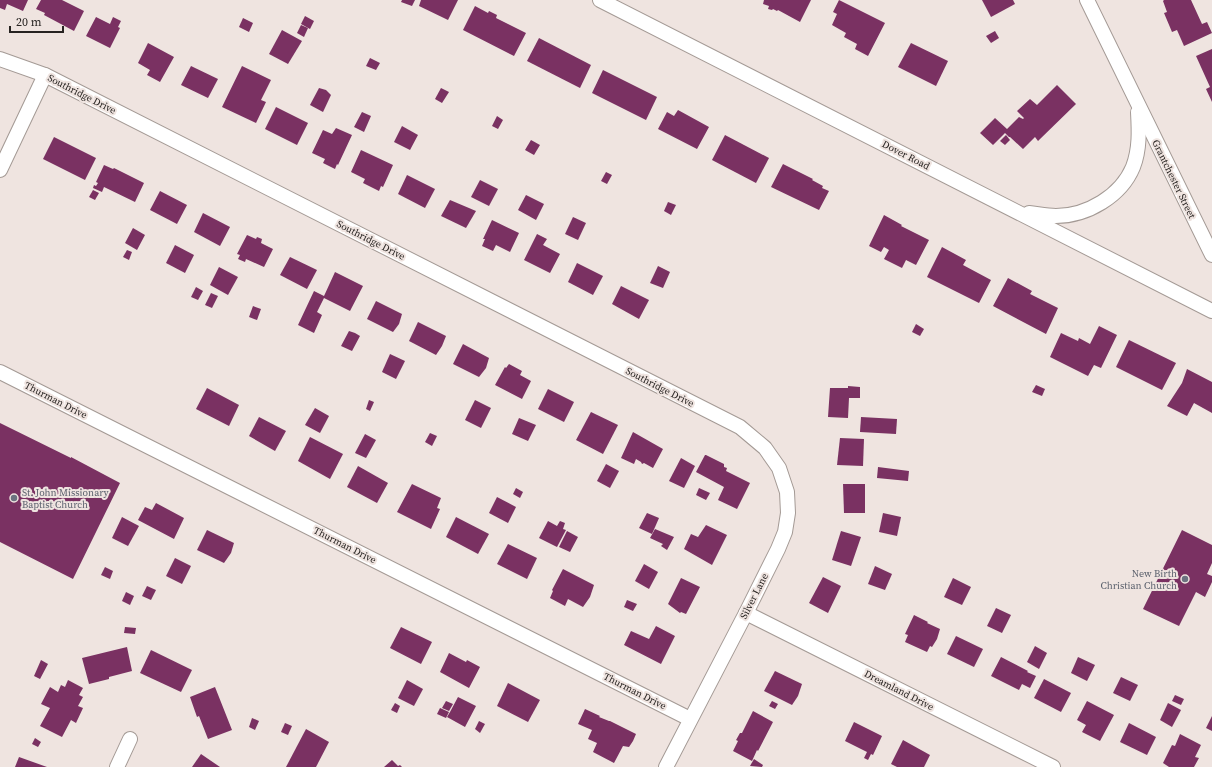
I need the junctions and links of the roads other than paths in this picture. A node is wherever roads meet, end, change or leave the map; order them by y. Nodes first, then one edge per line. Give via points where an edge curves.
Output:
1 (600, 0) edge
2 (1087, 0) edge
3 (0, 59) edge
4 (45, 75) junction
5 (1136, 102) junction
6 (0, 170) edge
7 (1016, 211) junction
8 (1212, 256) edge
9 (1212, 311) edge
10 (0, 372) edge
11 (740, 427) joint
12 (746, 613) junction
13 (690, 719) junction
14 (130, 739) dead end
15 (117, 767) edge
16 (666, 767) edge
17 (1053, 767) edge

1 - 7 street, Dover Road
2 - 5 street, Grantchester Street
3 - 4 street, Southridge Drive
4 - 6 street
4 - 11 street, Southridge Drive
5 - 7 street, Grantchester Street via 1139,128 1132,167 1122,184 1106,199 1090,208 1057,216
5 - 8 street, Grantchester Street
7 - 9 street, Dover Road
10 - 13 street, Thurman Drive
11 - 12 street, Silver Lane via 765,448 779,468 787,492 788,506 785,532
12 - 13 street, Silver Lane
12 - 17 street, Dreamland Drive
13 - 16 street, Silver Lane
14 - 15 street

